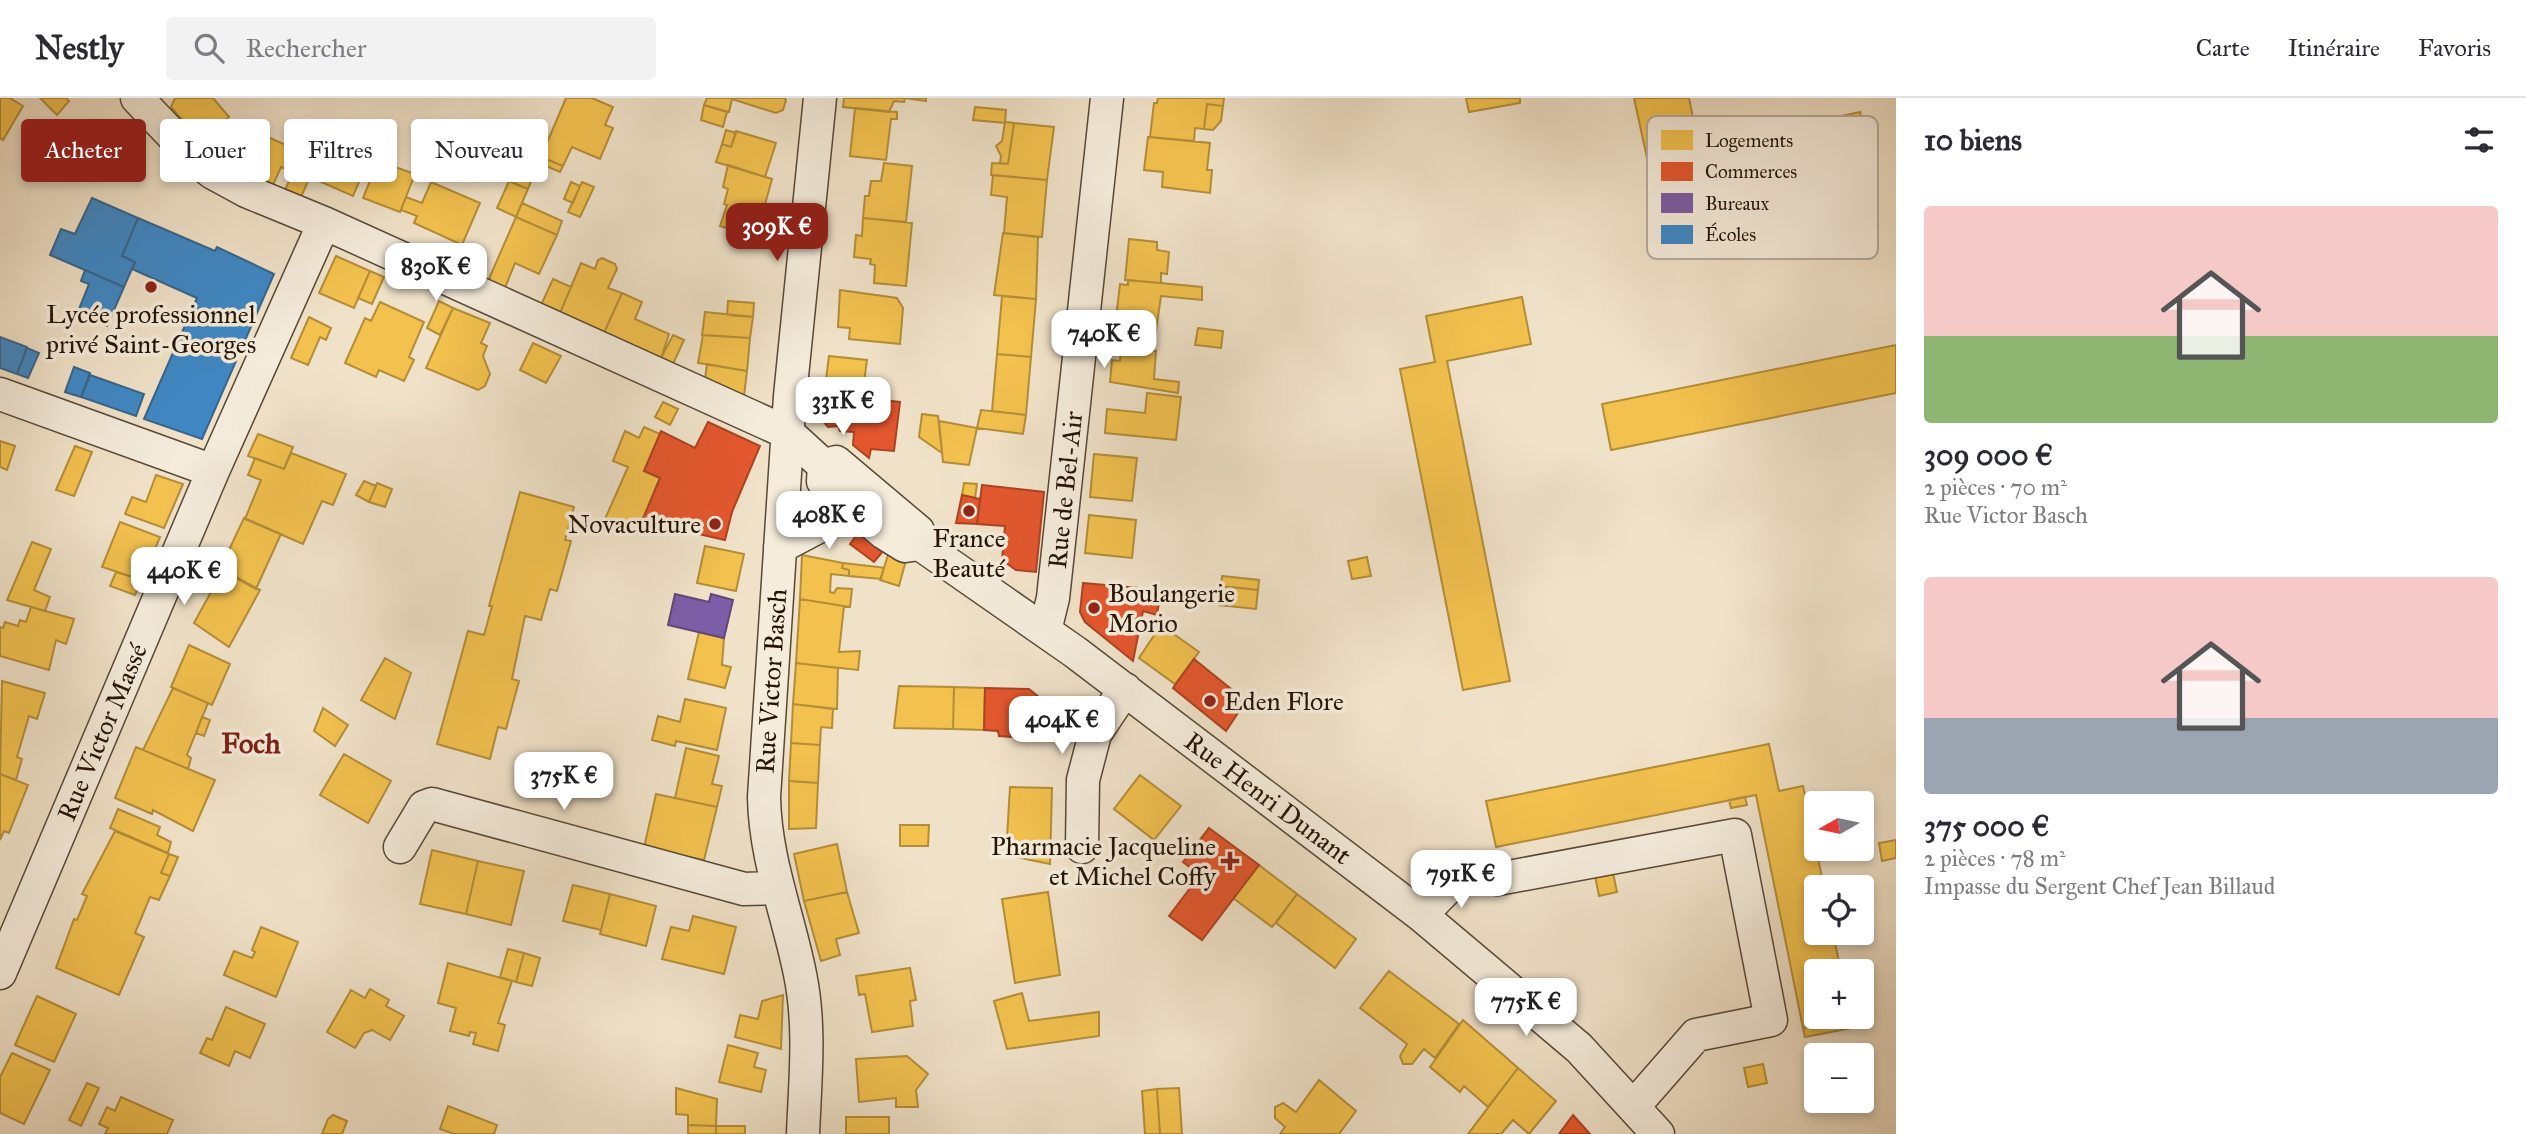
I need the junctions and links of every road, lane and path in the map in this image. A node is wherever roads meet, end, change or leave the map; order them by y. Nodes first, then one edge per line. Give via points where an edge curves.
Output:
1 (137, 98) edge
2 (820, 98) edge
3 (1107, 98) edge
4 (324, 223) junction
5 (0, 394) edge
6 (788, 433) junction
7 (824, 466) junction
8 (213, 471) junction
9 (854, 508) junction
10 (920, 544) junction
11 (780, 547) junction
12 (1045, 631) junction
13 (1125, 690) junction
14 (400, 847) dead end
15 (1082, 847) dead end
16 (776, 888) junction
17 (1421, 915) junction
18 (0, 973) edge
19 (1634, 1106) junction
20 (803, 1134) edge
21 (1658, 1134) edge

1 - 4 street, Rue Henri Dunant via 213,173
2 - 6 street, Rue Victor Basch
3 - 12 street, Rue de Bel-Air via 1053,598
4 - 6 street, Rue Henri Dunant
4 - 8 street, Rue Victor Massé
5 - 8 street
6 - 7 street, Rue Henri Dunant
6 - 11 street, Rue Victor Basch
7 - 9 street, Rue Henri Dunant via 823,481
7 - 10 street, Rue Henri Dunant via 836,462 918,531
8 - 18 street, Rue Victor Massé
9 - 10 street, Rue Henri Dunant via 905,546
9 - 11 street
10 - 12 street, Rue Henri Dunant
11 - 16 street, Rue Victor Basch via 764,797 764,824
12 - 13 street, Rue Henri Dunant
13 - 15 street via 1092,745 1083,780
13 - 17 street, Rue Henri Dunant
14 - 16 street via 424,807 432,804 744,889
16 - 20 street, Rue Victor Basch via 805,1002
17 - 19 street, Rue Henri Dunant via 1579,1048
17 - 19 street via 1463,872 1498,879 1735,835 1771,1020 1696,1035
19 - 21 street, Rue Henri Dunant

